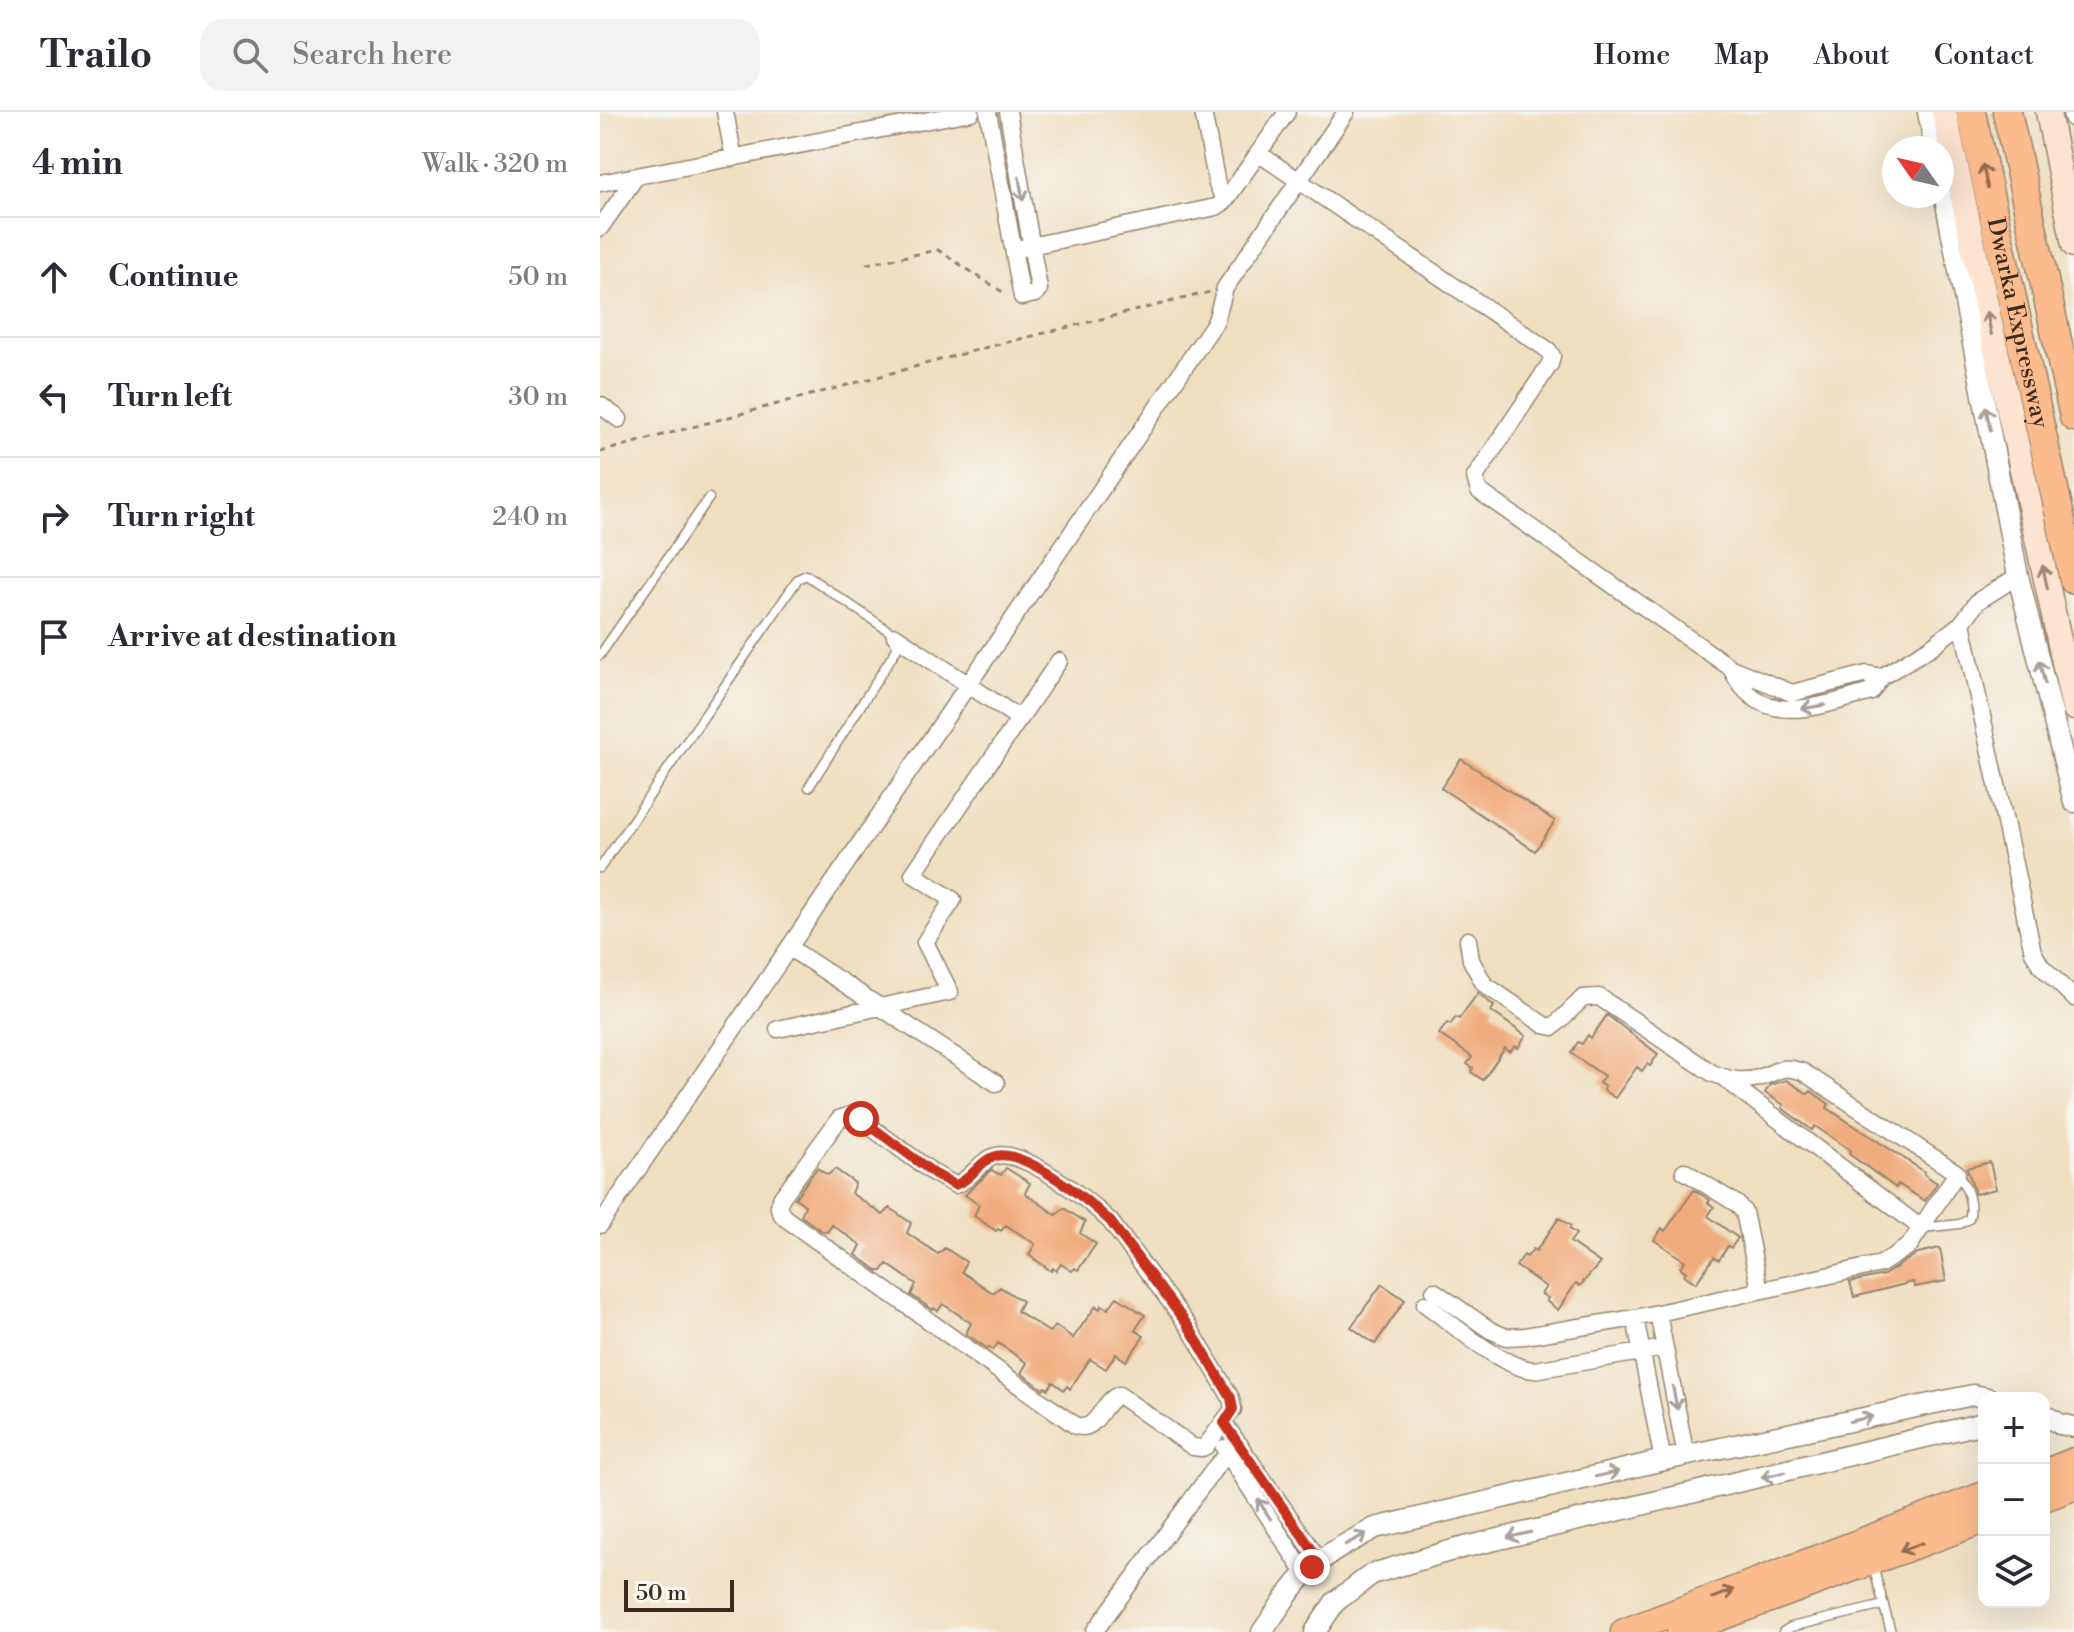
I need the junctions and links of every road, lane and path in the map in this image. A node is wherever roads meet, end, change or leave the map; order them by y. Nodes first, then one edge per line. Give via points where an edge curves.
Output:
1 (725, 112) edge
2 (971, 112) edge
3 (988, 112) edge
4 (1008, 112) edge
5 (1203, 112) edge
6 (1272, 112) edge
7 (1287, 112) edge
8 (1346, 112) edge
9 (1928, 112) edge
10 (1944, 112) edge
11 (1971, 112) edge
12 (2007, 112) edge
13 (2048, 112) edge
14 (1275, 129) junction
15 (1933, 136) edge
16 (1258, 153) junction
17 (734, 158) junction
18 (635, 178) junction
19 (1299, 181) junction
20 (600, 183) edge
21 (1225, 201) junction
22 (1947, 208) edge
23 (600, 228) edge
24 (2074, 245) edge
25 (1031, 246) junction
26 (1013, 250) junction
27 (866, 264) dead end
28 (1225, 288) junction
29 (1022, 297) junction
30 (600, 405) edge
31 (2074, 417) edge
32 (619, 419) dead end
33 (600, 452) edge
34 (709, 498) dead end
35 (2018, 576) junction
36 (2074, 580) edge
37 (1962, 623) junction
38 (895, 636) junction
39 (600, 655) edge
40 (1059, 661) dead end
41 (968, 685) junction
42 (2074, 708) edge
43 (1020, 719) junction
44 (809, 787) dead end
45 (2074, 802) edge
46 (600, 868) edge
47 (1468, 940) dead end
48 (796, 952) dead end
49 (2074, 998) edge
50 (879, 1007) junction
51 (778, 1029) dead end
52 (1722, 1077) junction
53 (996, 1083) dead end
54 (1684, 1171) dead end
55 (1957, 1173) junction
56 (600, 1225) edge
57 (1921, 1228) junction
58 (1760, 1290) junction
59 (1658, 1313) junction
60 (1635, 1318) junction
61 (1665, 1348) junction
62 (1641, 1351) junction
63 (1978, 1396) edge
64 (2050, 1418) edge
65 (1978, 1425) edge
66 (2074, 1427) edge
67 (1220, 1429) junction
68 (1234, 1450) junction
69 (1686, 1456) junction
70 (1663, 1461) junction
71 (2074, 1461) edge
72 (2050, 1471) edge
73 (2074, 1487) edge
74 (2050, 1496) edge
75 (1978, 1497) edge
76 (1978, 1522) edge
77 (1872, 1561) junction
78 (1313, 1568) junction
79 (1884, 1605) junction
80 (1094, 1632) edge
81 (1262, 1632) edge
82 (1315, 1632) edge
83 (1624, 1632) edge
84 (1680, 1632) edge
85 (1783, 1632) edge
86 (1891, 1632) edge

1 - 17 street
2 - 17 street
3 - 26 street
4 -> 25 street
5 - 21 street
6 - 14 street
7 - 14 street
8 - 19 street
9 - 15 street
42 -> 10 main road
36 -> 11 highway, Dwarka Expressway
12 - 31 highway, Dwarka Expressway
13 - 24 main road
14 - 16 street
16 - 19 street
16 - 21 street
17 - 18 street
18 - 20 street
18 - 23 street
19 - 28 street
19 - 37 street via 1548,350 1550,364 1475,477 1479,491 1731,668 1792,693 1867,674 1881,677
21 - 25 street
35 -> 22 street
25 - 26 street
25 - 29 street via 1039,289
26 - 29 street
27 - 29 path via 938,250 1009,295
28 - 33 path
28 - 41 street via 1216,321
30 - 32 street
34 - 39 lane
35 - 37 street via 1978,601
45 -> 35 street
37 - 49 street via 2033,952
38 - 41 street
38 - 44 lane via 896,650
38 - 46 lane via 801,576
40 - 43 street
41 - 43 street
41 - 56 street
43 - 50 street via 913,874 953,900 925,942 950,992
47 - 52 street via 1471,960 1484,984 1544,1025 1553,1027 1577,1002 1599,997
48 - 50 street
50 - 51 street
50 - 53 street
52 - 55 street via 1740,1081 1789,1067 1803,1072
52 - 57 street
54 - 58 street via 1744,1212
55 - 57 street
55 - 57 lane via 1971,1207 1969,1219
57 - 58 street via 1909,1246 1881,1264
58 - 59 street
59 - 60 street
59 - 61 street
60 - 62 street
60 - 62 street via 1506,1337 1430,1297 1520,1369
61 - 62 street
61 -> 69 street
62 - 70 street
69 -> 63 street
64 - 66 street
65 -> 82 street via 1453,1550 1372,1574 1335,1602
67 - 67 street via 1202,1448 1193,1447 1119,1395 1089,1427 1076,1426 785,1218 778,1204 846,1115 861,1119 955,1185 999,1155 1032,1164 1110,1221 1180,1315 1233,1402
67 - 68 street
68 - 78 street
68 - 80 street
69 - 70 street
78 -> 70 street via 1375,1528
71 - 72 main road
73 - 74 main road
83 -> 75 main road
76 -> 77 main road
77 - 79 lane
77 - 84 main road
78 - 81 street
79 - 85 lane
79 - 86 lane

